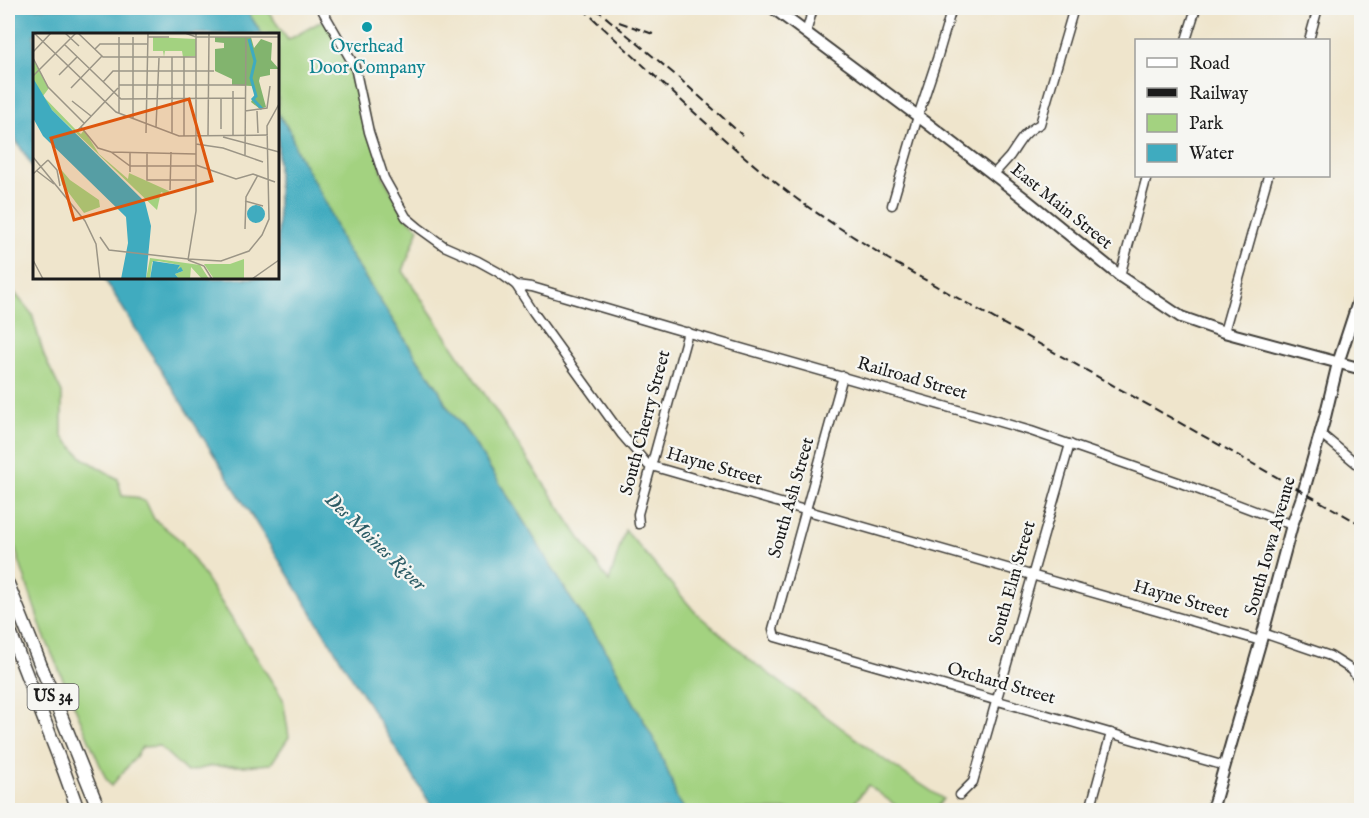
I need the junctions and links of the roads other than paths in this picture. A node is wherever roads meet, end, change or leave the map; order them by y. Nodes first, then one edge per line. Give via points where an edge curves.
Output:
1 (321, 8) edge
2 (772, 8) edge
3 (813, 8) edge
4 (952, 8) edge
5 (1074, 8) edge
6 (1196, 8) edge
7 (1318, 8) edge
8 (806, 33) junction
9 (1186, 39) edge
10 (1309, 39) edge
11 (918, 116) junction
12 (994, 174) junction
13 (1147, 177) edge
14 (1268, 177) edge
15 (892, 205) dead end
16 (1120, 276) junction
17 (516, 285) junction
18 (1362, 290) edge
19 (688, 332) junction
20 (1224, 332) junction
21 (1338, 363) junction
22 (1362, 369) edge
23 (843, 376) junction
24 (1320, 433) junction
25 (1070, 444) junction
26 (651, 466) junction
27 (1362, 468) edge
28 (806, 510) junction
29 (639, 524) dead end
30 (1292, 525) junction
31 (1032, 574) junction
32 (8, 584) edge
33 (8, 627) edge
34 (773, 629) joint
35 (1262, 637) junction
36 (1362, 685) edge
37 (996, 700) junction
38 (1111, 733) junction
39 (1225, 766) junction
40 (960, 795) dead end
41 (1091, 806) dead end
42 (78, 810) edge
43 (99, 810) edge
44 (1212, 810) edge

1 - 17 street, Hayne Street via 355,67 384,178 406,217 444,246
2 - 8 main road, East Main Street
3 - 8 street
4 - 11 street
5 - 12 street via 1040,124 1021,138
6 - 9 street
7 - 10 street
8 - 11 main road, East Main Street
11 - 12 main road, East Main Street
11 - 15 street
12 - 16 main road, East Main Street
13 - 16 street
14 - 20 street
16 - 20 main road, East Main Street via 1181,317
17 - 19 street, Railroad Street via 532,286
17 - 26 street, Hayne Street via 622,435
18 - 21 main road, South Iowa Avenue
19 - 23 street, Railroad Street
19 - 26 street, South Cherry Street
20 - 21 main road, East Main Street
21 - 22 main road, East Main Street
21 - 24 main road, South Iowa Avenue
23 - 25 street, Railroad Street
23 - 28 street, South Ash Street
24 - 27 street
24 - 30 main road, South Iowa Avenue
25 - 30 street, Railroad Street
25 - 31 street, South Elm Street
26 - 28 street, Hayne Street
26 - 29 street, South Cherry Street via 638,514
28 - 31 street, Hayne Street
28 - 34 street, South Ash Street
30 - 35 main road, South Iowa Avenue
31 - 35 street, Hayne Street
31 - 37 street, South Elm Street
32 - 43 highway, US 34
33 - 42 highway, US 34
34 - 37 street, Orchard Street via 775,637
35 - 36 street, Hayne Street via 1330,656 1352,670
35 - 39 main road, South Iowa Avenue
37 - 38 street, Orchard Street
37 - 40 street, South Elm Street via 973,782
38 - 39 street, Orchard Street
38 - 41 street
39 - 44 main road, South Iowa Avenue

